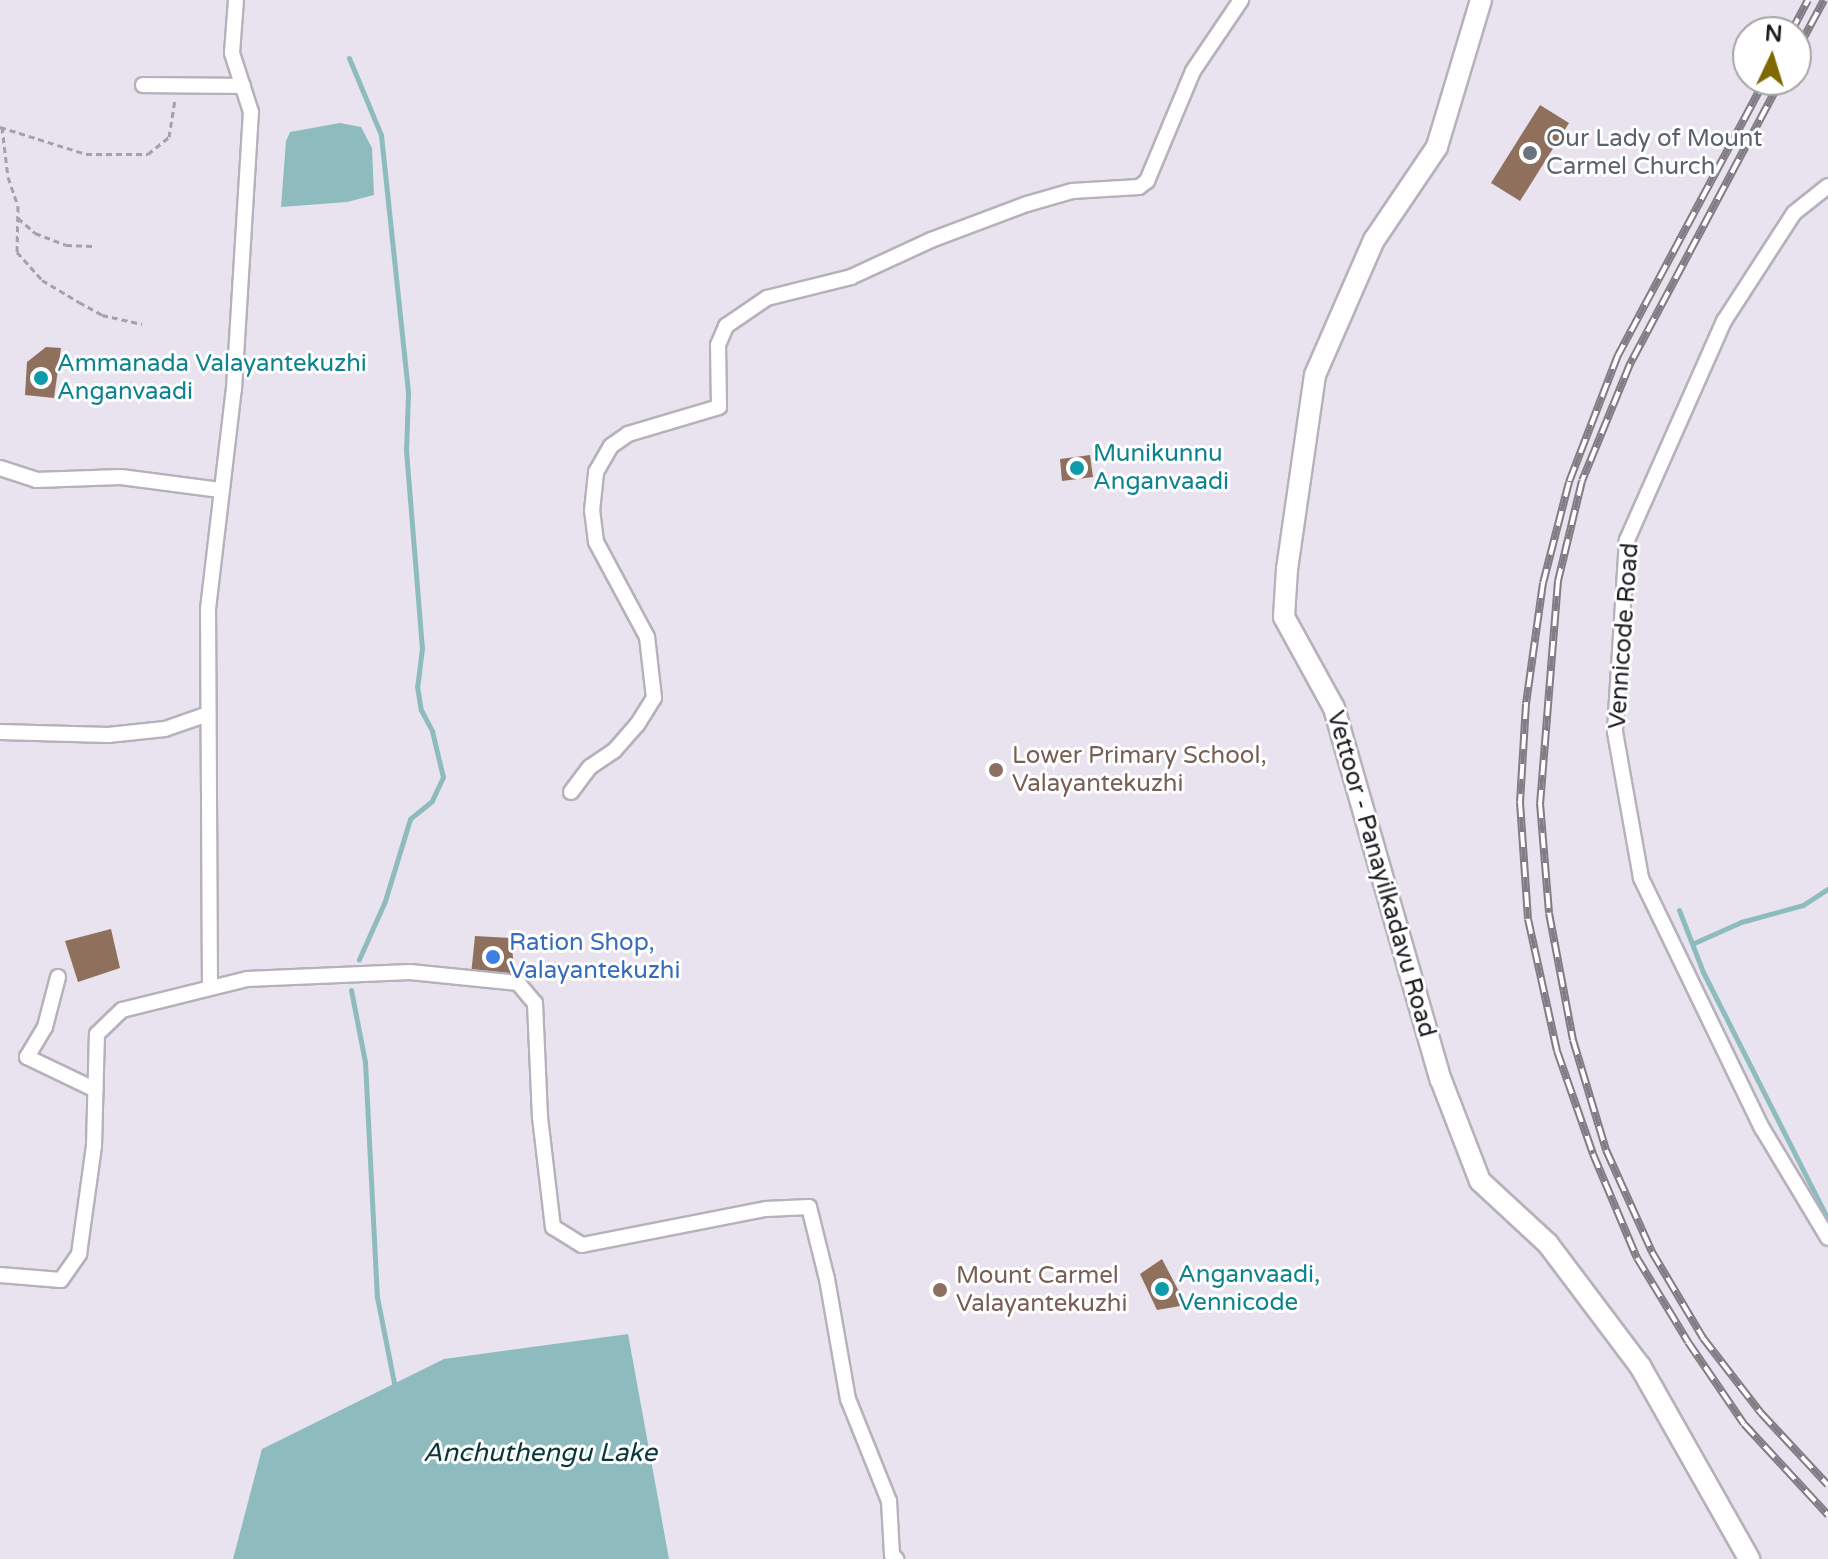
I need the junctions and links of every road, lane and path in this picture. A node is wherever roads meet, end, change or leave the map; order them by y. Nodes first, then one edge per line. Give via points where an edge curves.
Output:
1 (236, 0) edge
2 (1241, 0) edge
3 (1481, 0) edge
4 (143, 85) dead end
5 (176, 86) junction
6 (243, 86) junction
7 (1, 127) edge
8 (1828, 186) edge
9 (18, 218) junction
10 (93, 246) dead end
11 (142, 324) dead end
12 (0, 468) edge
13 (220, 490) junction
14 (208, 714) junction
15 (0, 732) edge
16 (571, 792) dead end
17 (58, 977) dead end
18 (210, 987) junction
19 (96, 1090) junction
20 (1828, 1238) edge
21 (0, 1275) edge
22 (896, 1559) edge
23 (1749, 1559) edge

1 - 6 street via 232,53
2 - 16 street via 1193,71 1147,181 1139,187 1072,191 1027,204 851,277 767,298 726,326 718,345 719,407 628,434 611,446 596,472 596,542 647,637 654,698 614,751 590,767
3 - 23 main road, Vettoor - Panayilkadavu Road via 1437,147 1374,240 1315,375 1284,617 1334,708 1441,1080 1480,1181 1548,1244 1640,1366
4 - 5 street
5 - 6 street
5 - 7 path via 169,137 148,154 86,154
6 - 13 street via 251,112 234,389
7 - 9 path
8 - 20 street, Vennicode Road via 1794,213 1724,321 1627,540 1615,732 1641,878 1762,1128
9 - 10 path via 35,233 66,245
9 - 11 path via 17,252 42,280 102,315
12 - 13 street via 36,480 121,477
13 - 14 street via 208,609
14 - 15 street via 165,729 108,735
14 - 18 street
17 - 19 street via 45,1027 27,1057
18 - 19 street via 122,1010 97,1034
18 - 22 street via 247,979 410,972 518,983 535,1003 540,1117 553,1227 582,1245 766,1209 809,1207 848,1399 889,1501
19 - 21 street via 79,1254 61,1280

